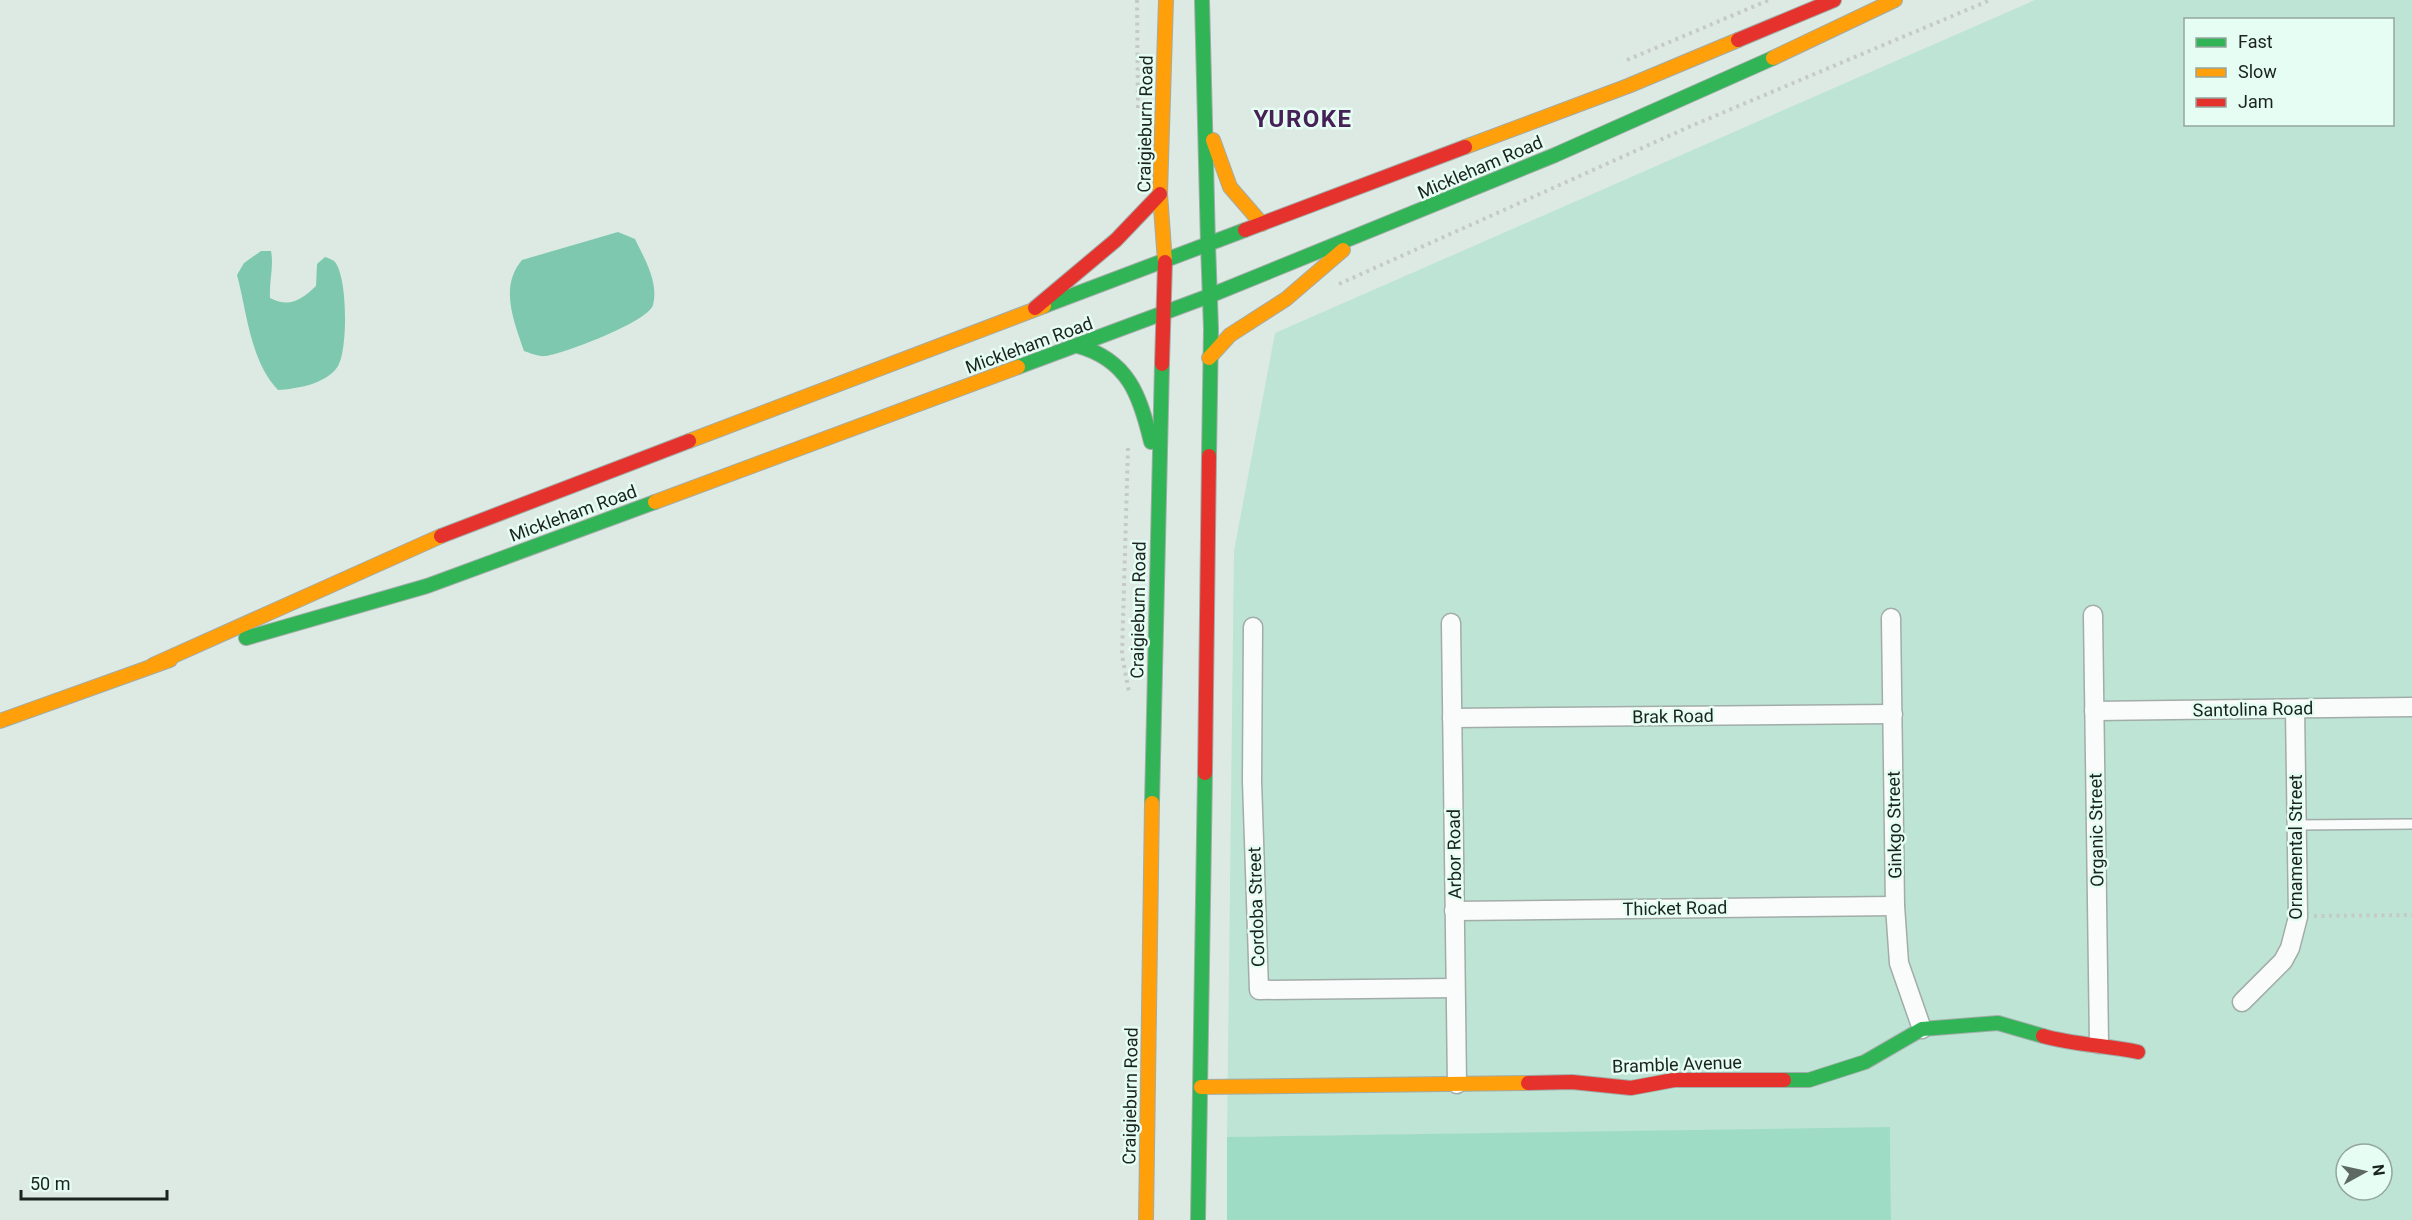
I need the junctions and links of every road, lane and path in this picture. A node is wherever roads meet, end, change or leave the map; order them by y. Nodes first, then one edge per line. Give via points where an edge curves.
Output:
1 (1137, 0) edge
2 (1166, 0) edge
3 (1203, 0) edge
4 (1834, 0) edge
5 (1895, 0) edge
6 (1988, 1) edge
7 (1204, 111) junction
8 (1138, 114) dead end
9 (1160, 194) junction
10 (1262, 224) junction
11 (1359, 236) junction
12 (1208, 244) junction
13 (1165, 262) junction
14 (1337, 285) dead end
15 (1209, 296) junction
16 (1028, 314) junction
17 (1164, 315) junction
18 (1078, 346) junction
19 (1209, 358) junction
20 (1128, 439) dead end
21 (1159, 483) junction
22 (2093, 615) dead end
23 (1892, 618) dead end
24 (1451, 623) dead end
25 (1253, 627) dead end
26 (153, 665) junction
27 (1130, 702) dead end
28 (2412, 707) edge
29 (2295, 709) junction
30 (2094, 711) junction
31 (1893, 714) junction
32 (1452, 718) junction
33 (0, 721) edge
34 (2412, 824) edge
35 (2296, 825) junction
36 (1895, 906) junction
37 (1454, 911) junction
38 (2412, 915) edge
39 (2298, 917) junction
40 (1455, 988) junction
41 (2242, 1002) dead end
42 (1922, 1029) junction
43 (2099, 1044) junction
44 (2138, 1052) dead end
45 (1457, 1084) junction
46 (1200, 1087) junction
47 (1146, 1220) edge
48 (1197, 1220) edge

1 - 8 path
2 - 9 main road, Craigieburn Road
3 - 7 main road
4 - 10 main road, Mickleham Road via 1628,86
5 - 11 main road, Mickleham Road via 1526,168
6 - 14 path via 1691,126
7 - 10 main road via 1230,188
7 - 12 main road
9 - 13 main road, Craigieburn Road
9 - 16 main road via 1135,225
10 - 12 main road, Mickleham Road
11 - 15 main road, Mickleham Road
11 - 19 main road via 1286,299 1230,335
12 - 13 main road, Mickleham Road
12 - 15 main road
13 - 16 main road, Mickleham Road
13 - 17 main road, Craigieburn Road
15 - 17 main road, Mickleham Road
15 - 19 main road
16 - 26 main road, Mickleham Road via 412,547
17 - 18 main road, Mickleham Road
17 - 21 main road, Craigieburn Road
18 - 21 main road via 1107,354 1132,384 1140,400
18 - 26 main road, Mickleham Road via 427,586
19 - 46 main road
20 - 27 path via 1122,655
21 - 47 main road, Craigieburn Road
22 - 30 street, Organic Street
23 - 31 street, Ginkgo Street
24 - 32 street, Arbor Road
25 - 40 street, Cordoba Street via 1252,781 1259,990
26 - 33 main road, Mickleham Road
28 - 29 street, Santolina Road
29 - 30 street, Santolina Road
29 - 35 street, Ornamental Street
30 - 43 street, Organic Street
31 - 32 street, Brak Road
31 - 36 street, Ginkgo Street
32 - 37 street, Arbor Road
34 - 35 lane
35 - 39 street, Ornamental Street
36 - 37 street, Thicket Road
36 - 42 street, Ginkgo Street via 1899,963
37 - 40 street, Arbor Road
38 - 39 path
39 - 41 street, Ornamental Street via 2283,961
40 - 45 street, Arbor Road
42 - 43 main road, Bramble Avenue via 1998,1023 2066,1042
42 - 45 main road, Bramble Avenue via 1865,1062 1809,1080 1674,1080 1631,1088 1572,1082
43 - 44 main road, Bramble Avenue
45 - 46 main road, Bramble Avenue
46 - 48 main road

